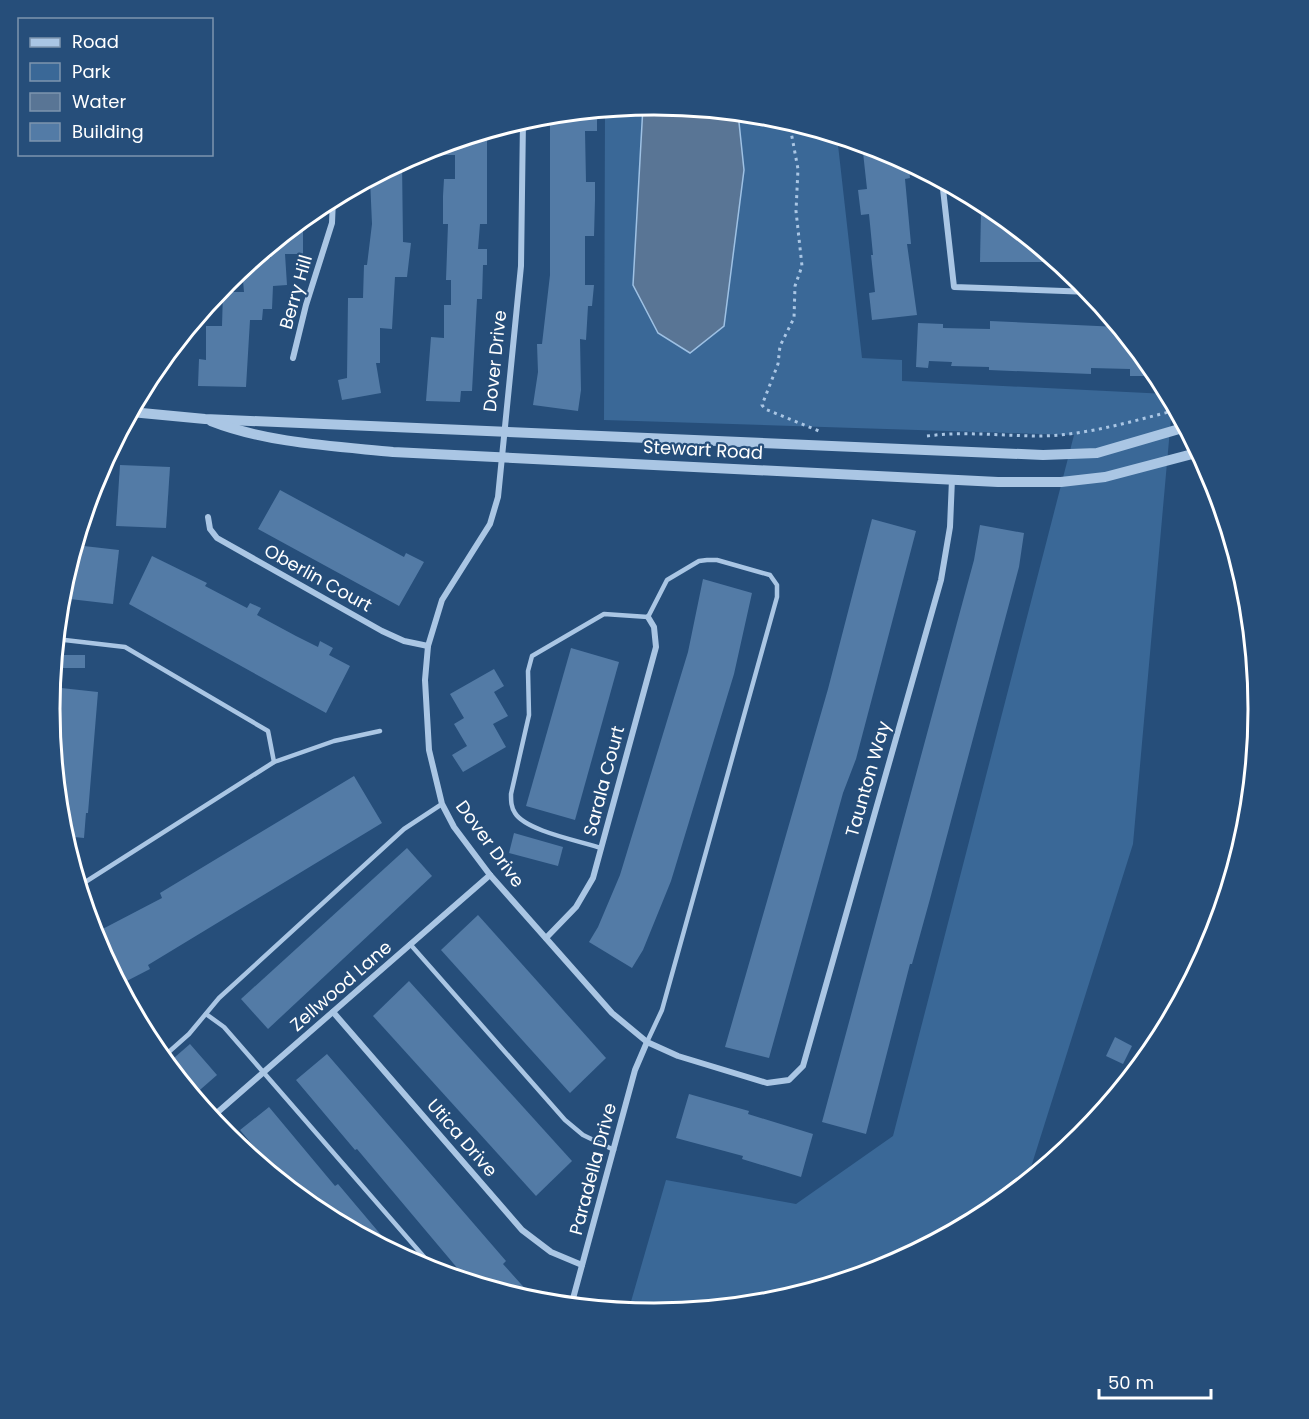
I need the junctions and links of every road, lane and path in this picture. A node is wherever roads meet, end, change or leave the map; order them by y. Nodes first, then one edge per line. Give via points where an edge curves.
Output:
1 (523, 130) edge
2 (791, 131) edge
3 (943, 190) edge
4 (333, 210) edge
5 (1077, 291) edge
6 (293, 358) dead end
7 (1169, 412) edge
8 (140, 413) edge
9 (205, 419) junction
10 (1178, 429) edge
11 (502, 431) junction
12 (824, 432) dead end
13 (920, 437) dead end
14 (1191, 454) edge
15 (501, 456) junction
16 (952, 478) junction
17 (208, 517) dead end
18 (648, 617) junction
19 (64, 640) edge
20 (428, 646) junction
21 (380, 731) dead end
22 (274, 762) junction
23 (442, 804) junction
24 (601, 848) junction
25 (490, 875) junction
26 (86, 882) edge
27 (546, 938) junction
28 (410, 945) junction
29 (333, 1012) junction
30 (206, 1014) junction
31 (647, 1042) junction
32 (169, 1052) edge
33 (263, 1073) junction
34 (789, 1080) joint
35 (218, 1112) edge
36 (614, 1150) junction
37 (425, 1258) edge
38 (582, 1265) junction
39 (573, 1298) edge

1 - 11 street, Dover Drive via 521,266
2 - 12 path via 798,169 796,212 802,266 795,286 794,318 780,346 778,364 762,405
3 - 5 street via 954,287
4 - 6 street, Berry Hill
7 - 13 path via 1077,433 952,433
8 - 9 street, Stewart Road
9 - 11 street, Stewart Road
9 - 15 street, Stewart Road via 231,429 329,446
10 - 11 street, Stewart Road via 1097,453 1043,455
11 - 15 street, Dover Drive
14 - 16 street, Stewart Road via 1106,477 1061,482
15 - 16 street, Stewart Road
15 - 20 street, Dover Drive via 498,497 490,524 441,600
16 - 34 street, Taunton Way via 950,527 940,580 803,1066
17 - 20 street, Oberlin Court via 210,530 217,538 382,631
18 - 24 street, Sarala Court via 654,627 656,646
18 - 24 lane via 613,614 594,618 537,651 529,663 529,714 511,794 514,813 527,825
18 - 31 lane via 667,580 699,561 717,560 770,575 777,585 777,597 665,998
19 - 22 lane via 125,647 268,731
20 - 23 street, Dover Drive via 426,712 434,777
21 - 22 lane via 334,741
22 - 26 lane
23 - 25 street, Dover Drive
23 - 30 lane via 404,829
24 - 27 street, Sarala Court via 589,888
25 - 27 street, Dover Drive
25 - 28 street, Zellwood Lane
27 - 31 street, Dover Drive via 612,1013
28 - 29 street, Zellwood Lane
28 - 36 lane via 565,1120 583,1135
29 - 33 street, Zellwood Lane
29 - 38 street, Utica Drive via 522,1230 551,1252
30 - 32 lane
30 - 33 lane via 224,1027
31 - 34 street, Dover Drive via 678,1056 767,1083
31 - 36 street, Paradella Drive via 635,1070
33 - 35 street, Zellwood Lane
33 - 37 lane
36 - 38 street, Paradella Drive
38 - 39 street, Paradella Drive

